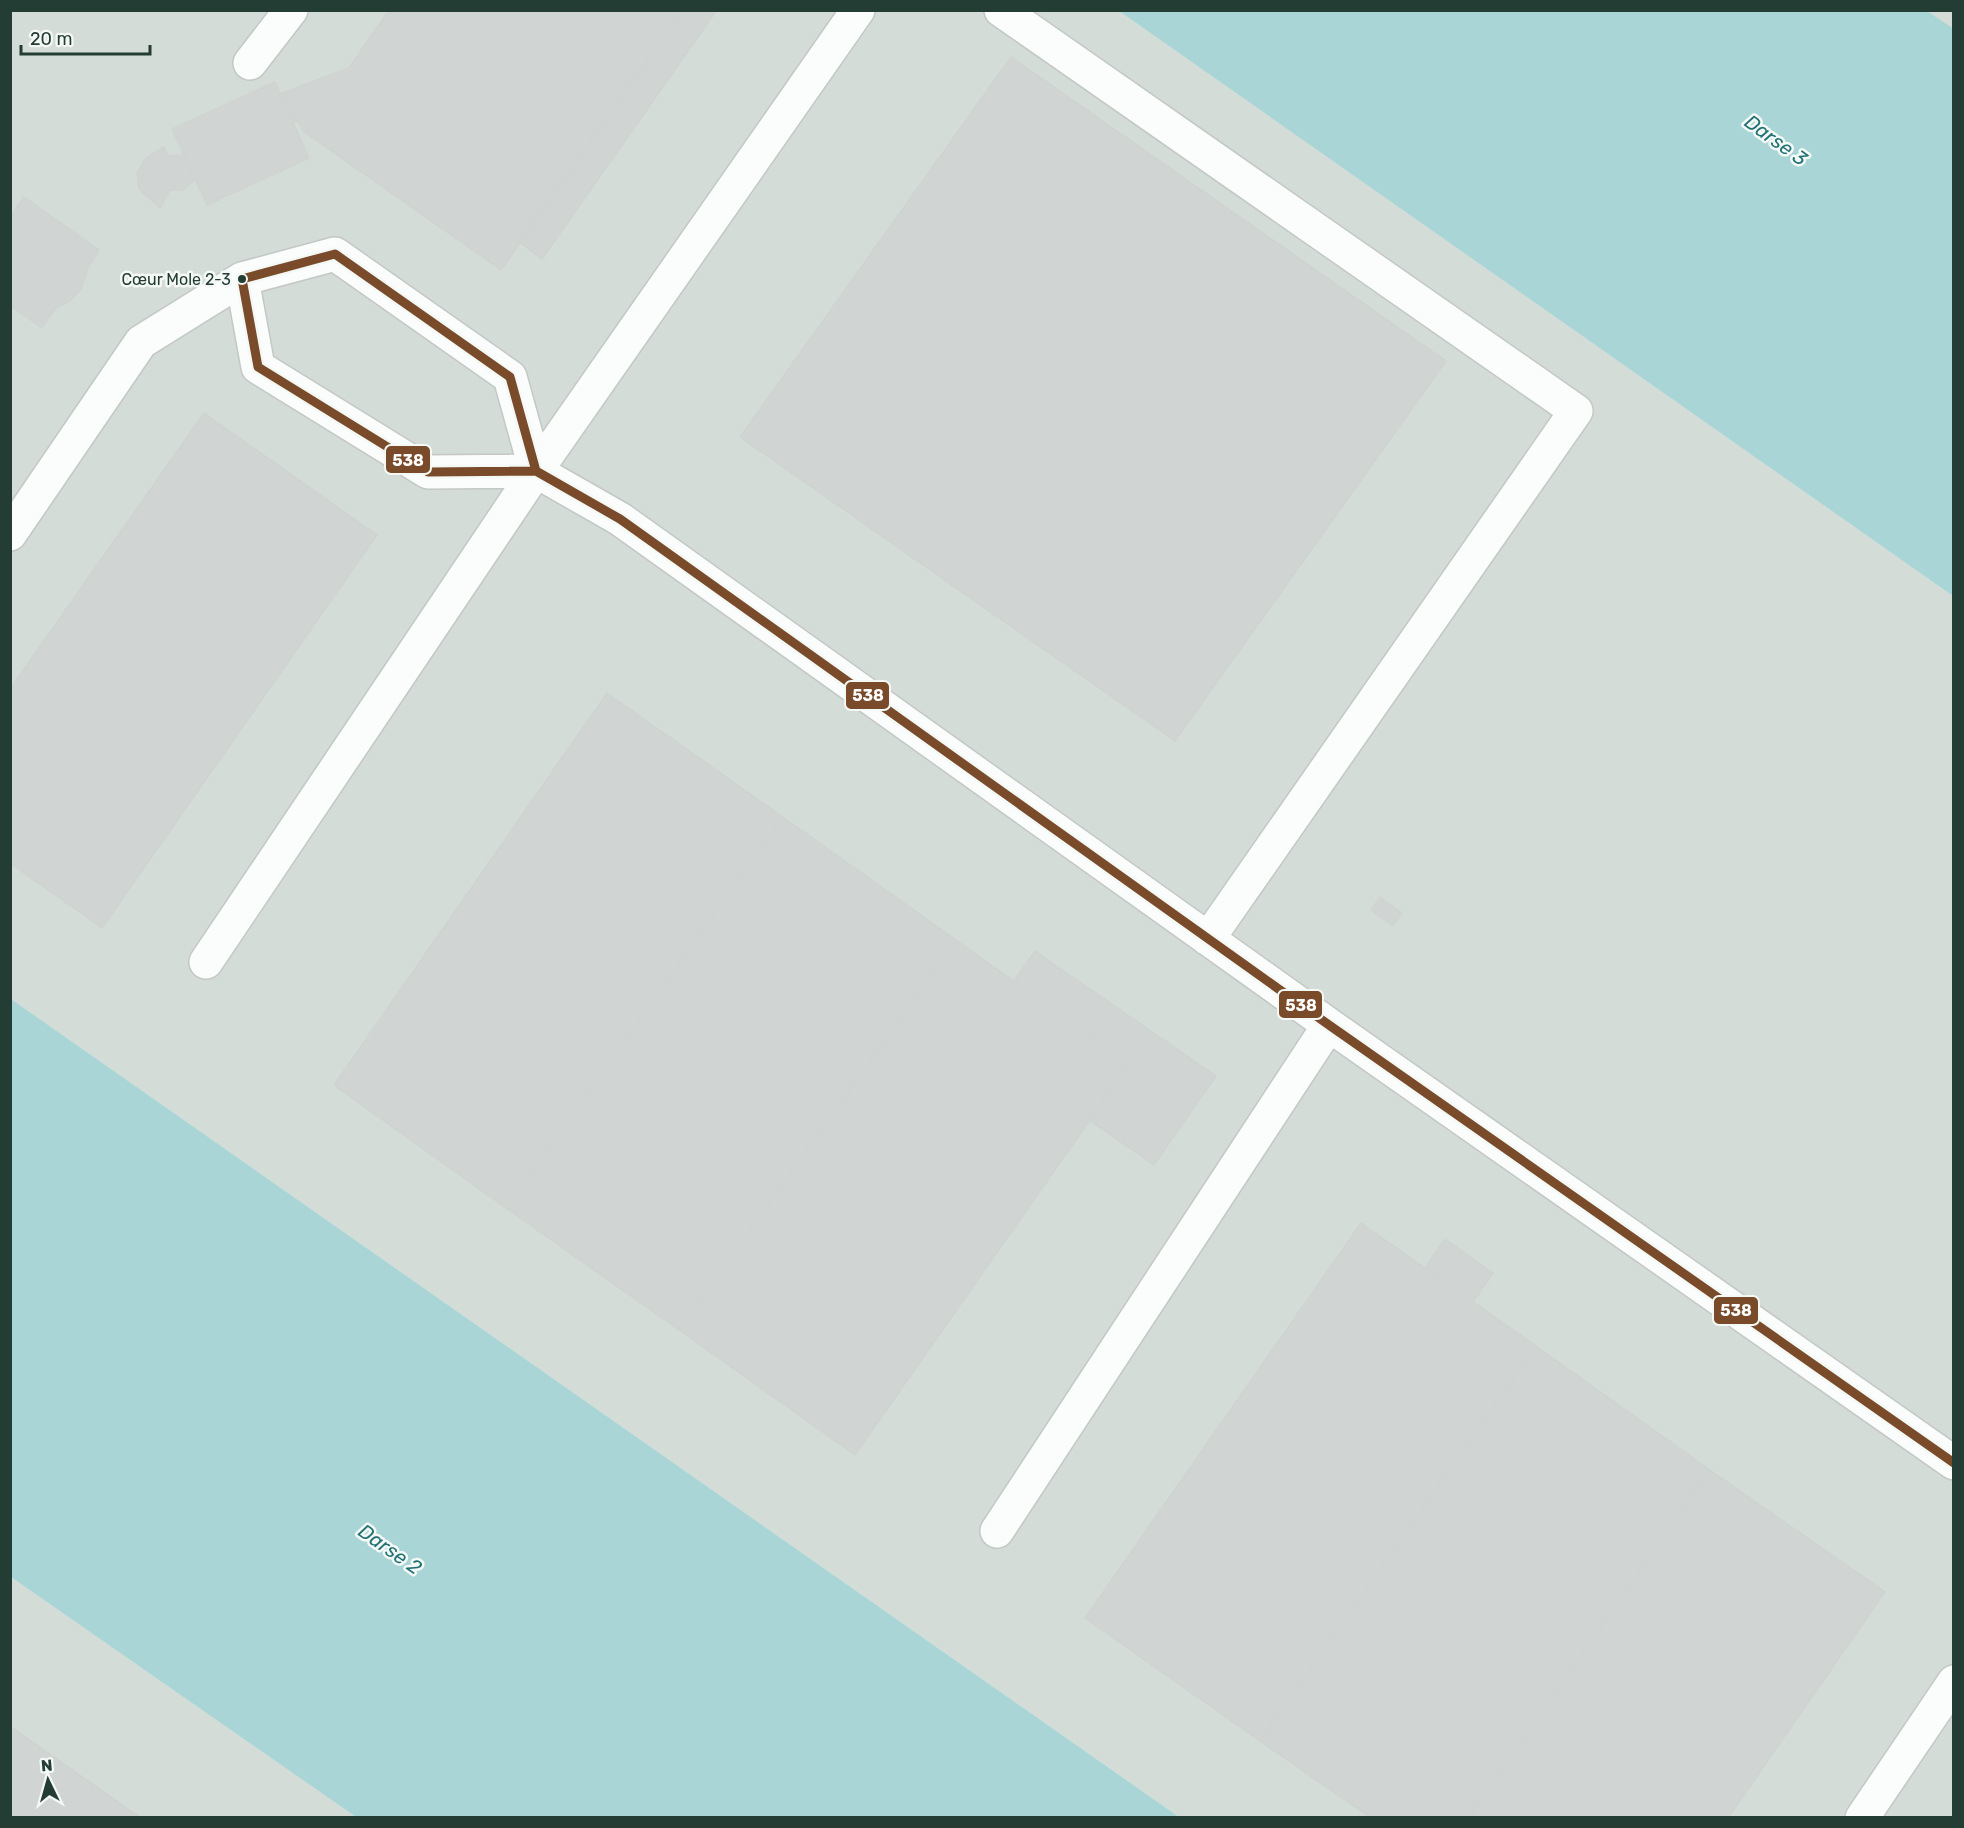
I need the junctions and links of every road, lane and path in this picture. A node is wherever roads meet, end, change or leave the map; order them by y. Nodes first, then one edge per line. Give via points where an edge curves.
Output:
1 (291, 10) edge
2 (858, 10) edge
3 (1001, 10) edge
4 (250, 63) dead end
5 (242, 279) junction
6 (536, 471) junction
7 (10, 534) edge
8 (1208, 939) junction
9 (206, 962) dead end
10 (1329, 1025) junction
11 (1953, 1463) edge
12 (997, 1531) dead end
13 (1953, 1682) edge
14 (1862, 1818) edge

1 - 4 street
2 - 6 street
3 - 8 street via 1576,411
5 - 6 street via 258,367 428,472
5 - 6 street via 335,254 510,377
5 - 7 street via 141,342
6 - 8 street via 620,519
6 - 9 street
8 - 10 street
10 - 11 street
10 - 12 street
13 - 14 street

